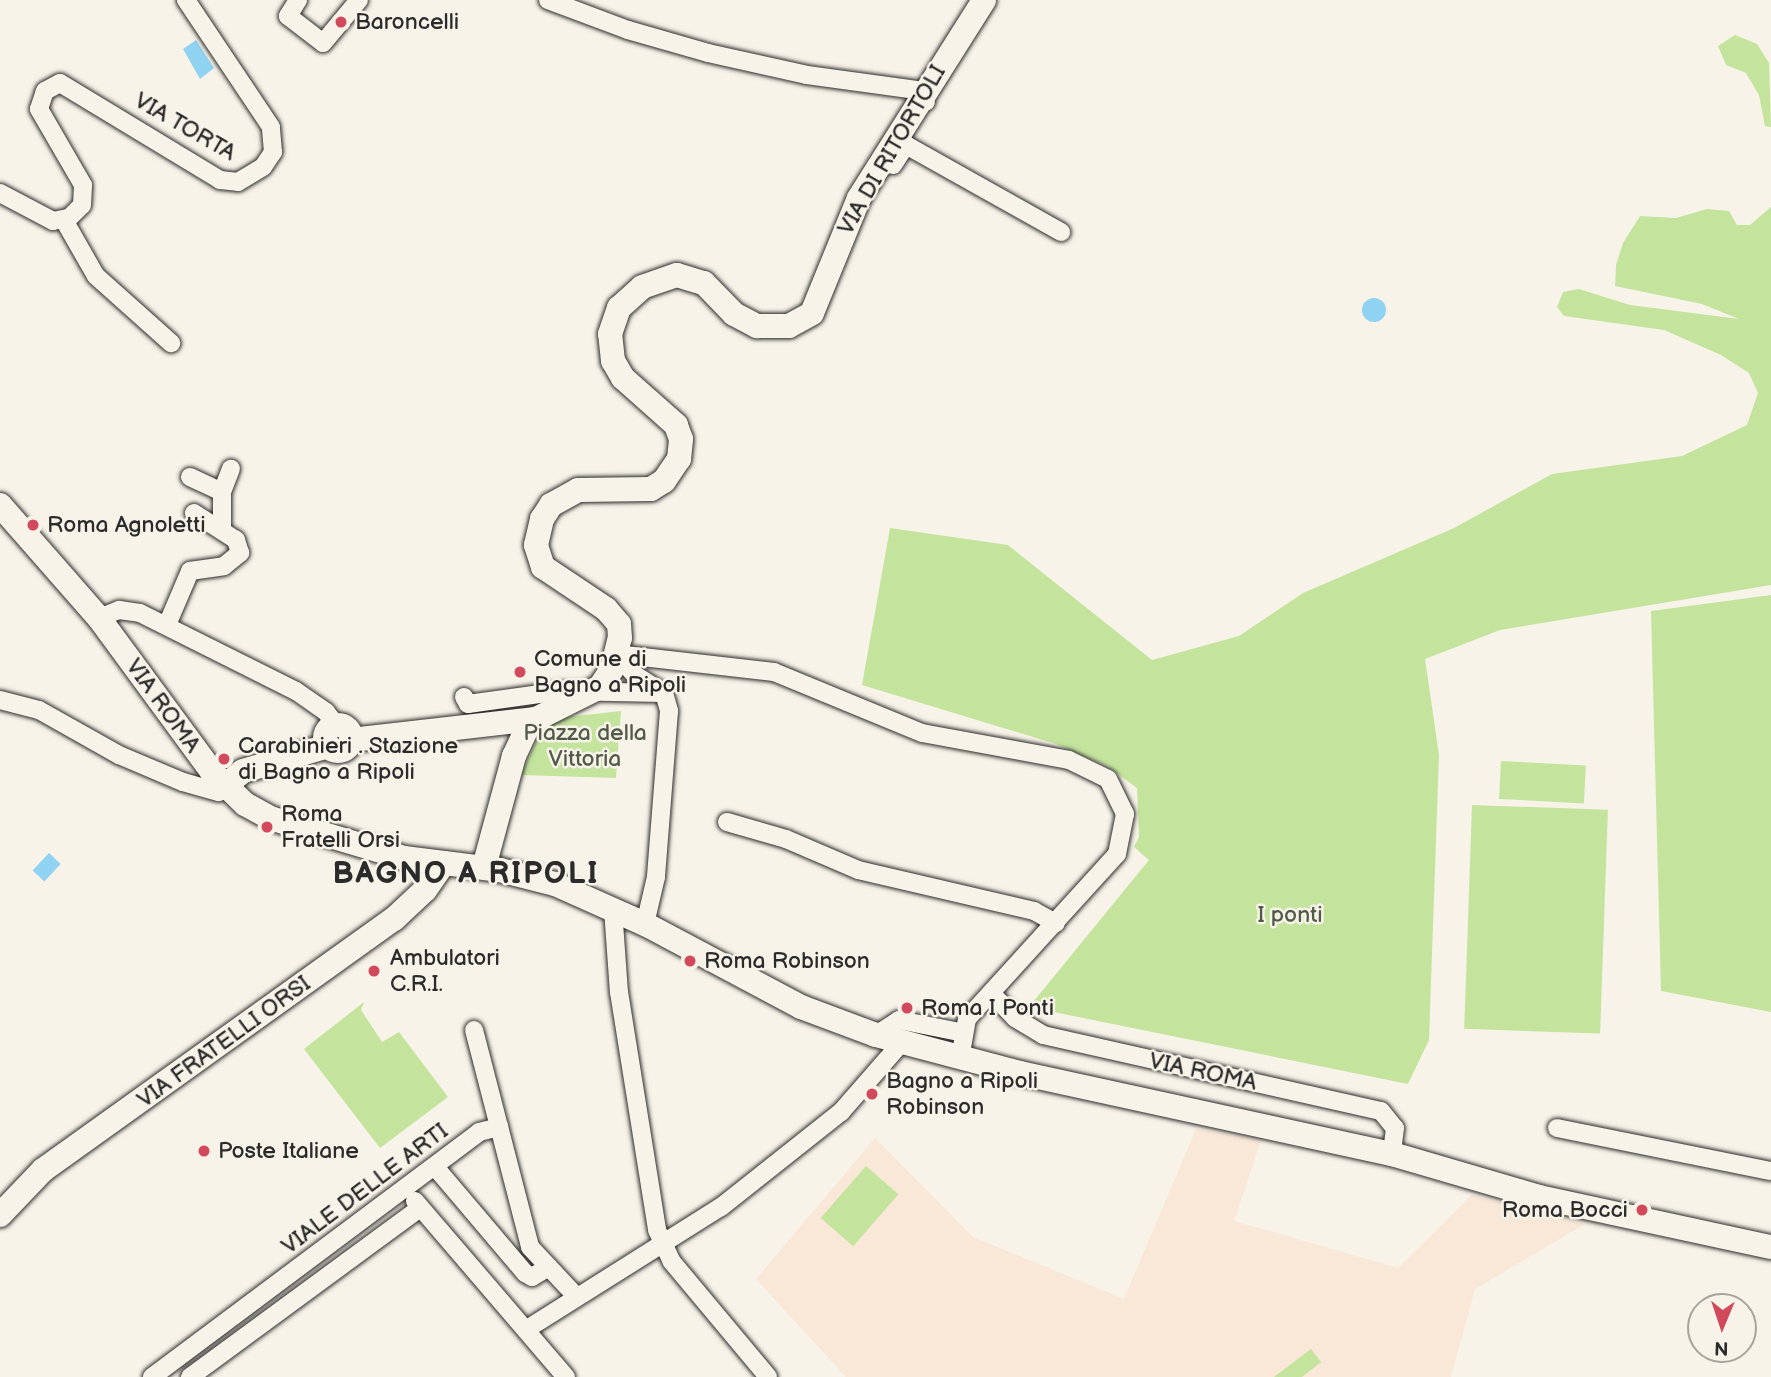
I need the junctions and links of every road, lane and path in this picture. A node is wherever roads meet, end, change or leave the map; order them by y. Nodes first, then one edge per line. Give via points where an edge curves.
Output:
1 (186, 0) edge
2 (298, 0) edge
3 (359, 0) edge
4 (548, 0) edge
5 (984, 0) edge
6 (929, 85) junction
7 (0, 193) edge
8 (859, 198) junction
9 (64, 220) junction
10 (1061, 232) dead end
11 (171, 343) dead end
12 (231, 469) dead end
13 (190, 477) dead end
14 (222, 492) junction
15 (0, 505) edge
16 (194, 513) dead end
17 (222, 530) junction
18 (99, 618) junction
19 (167, 625) junction
20 (617, 654) junction
21 (591, 693) junction
22 (664, 693) junction
23 (464, 697) dead end
24 (0, 700) edge
25 (536, 719) junction
26 (338, 737) junction
27 (225, 786) junction
28 (727, 822) dead end
29 (444, 863) junction
30 (484, 867) junction
31 (613, 909) junction
32 (1056, 923) junction
33 (645, 924) junction
34 (992, 994) junction
35 (474, 1030) dead end
36 (964, 1032) junction
37 (876, 1035) junction
38 (902, 1042) junction
39 (960, 1058) junction
40 (499, 1128) junction
41 (1557, 1128) dead end
42 (1392, 1154) junction
43 (436, 1168) junction
44 (1771, 1171) edge
45 (406, 1190) junction
46 (420, 1208) junction
47 (0, 1215) edge
48 (663, 1244) junction
49 (1771, 1247) edge
50 (547, 1268) junction
51 (576, 1296) junction
52 (270, 1304) junction
53 (527, 1329) junction
54 (152, 1377) edge
55 (190, 1377) edge
56 (566, 1377) edge
57 (768, 1377) edge

1 - 9 street, VIA TORTA via 271,127 274,144 269,159 250,178 232,183 220,180 60,83 45,91 38,105 84,190 82,205
2 - 3 street via 288,16 323,43
4 - 6 street via 708,53 807,75
5 - 6 street, VIA DI RITORTOLI
6 - 8 street, VIA DI RITORTOLI
7 - 9 street via 48,220
8 - 10 street via 876,189 906,145
8 - 20 street, VIA DI RITORTOLI via 839,239 823,295 800,322 774,328 757,326 734,314 704,283 677,275 642,287 619,308 610,334 613,361 623,378 676,425 681,439 679,459 670,475 651,489 578,490 558,499 542,519 537,545 548,573 615,618 620,631
9 - 11 street via 96,276
12 - 14 street
13 - 14 street
14 - 17 street
15 - 18 street, VIA ROMA
16 - 17 street
17 - 19 street via 236,540 240,553 224,566 190,570
18 - 19 street via 132,610
18 - 27 street, VIA ROMA
19 - 26 street via 296,691 326,712
20 - 21 street via 608,676
20 - 22 street via 635,675
20 - 32 street via 755,668 922,733 1069,760 1098,770 1121,800 1124,835 1111,862
21 - 22 street
21 - 23 street via 562,691 468,704
21 - 25 street
22 - 33 street via 668,711 656,877
24 - 27 street via 40,710 119,755 183,782 219,792
25 - 26 street
25 - 30 street via 514,756
26 - 27 street via 243,771
27 - 29 street, VIA ROMA via 270,818 393,855
28 - 32 street via 786,839 858,870 1034,911
29 - 30 street, VIA ROMA
29 - 47 street, VIA FRATELLI ORSI via 425,890 394,919 43,1170
30 - 31 street, VIA ROMA via 538,878
31 - 33 street, VIA ROMA
31 - 48 street via 619,992 653,1216
32 - 34 street
33 - 37 street, VIA ROMA via 801,1007
34 - 36 street via 967,1019
34 - 42 street, VIA ROMA via 1015,1018 1043,1035 1381,1111 1395,1128
35 - 40 street
36 - 37 street via 900,1020
36 - 39 street
37 - 38 street, VIA ROMA
38 - 39 street, VIA ROMA
38 - 48 street via 829,1122 687,1232
39 - 42 street, VIA ROMA
40 - 43 street, VIALE DELLE ARTI via 479,1132
40 - 50 street via 527,1238
41 - 44 street
42 - 49 street, VIA ROMA via 1512,1191
43 - 45 street, VIALE DELLE ARTI
43 - 50 street via 525,1273 532,1277
45 - 46 street
45 - 52 street, VIALE DELLE ARTI
46 - 52 street, VIALE DELLE ARTI
46 - 53 street
48 - 51 street
48 - 57 street via 672,1262
50 - 51 street
51 - 53 street
52 - 54 street, VIALE DELLE ARTI
52 - 55 street, VIALE DELLE ARTI
53 - 56 street

